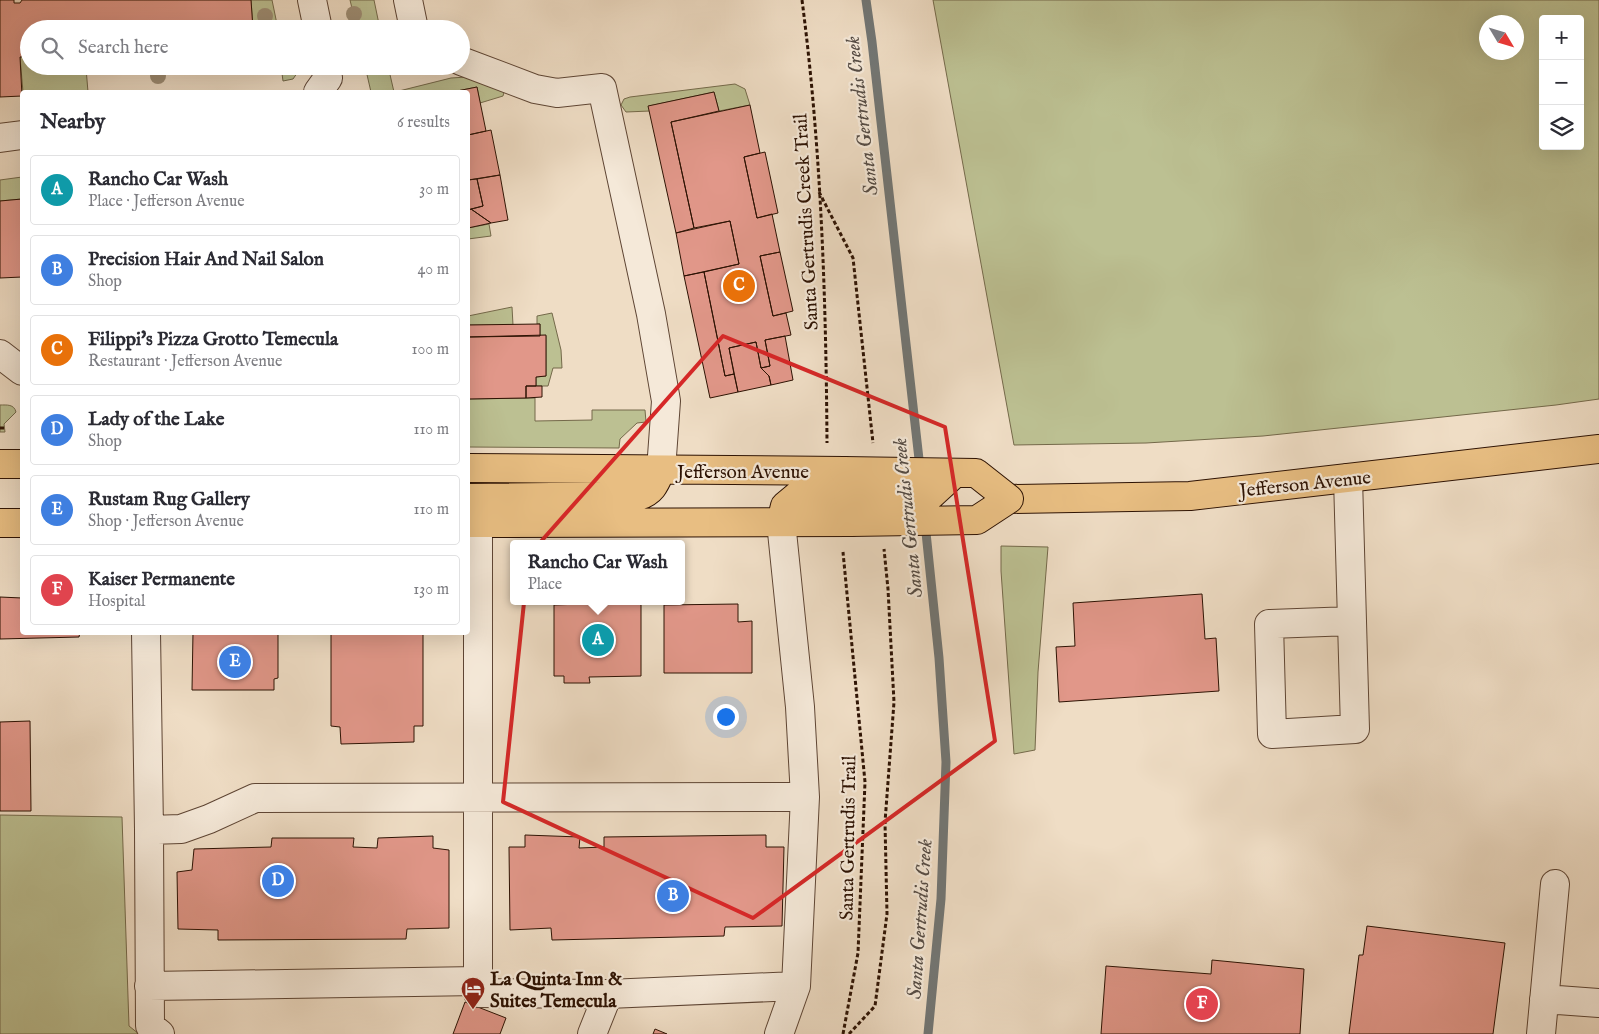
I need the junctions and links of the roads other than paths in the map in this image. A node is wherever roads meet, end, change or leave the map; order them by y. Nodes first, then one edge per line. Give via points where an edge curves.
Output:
1 (312, 0) edge
2 (408, 0) edge
3 (316, 20) edge
4 (412, 20) edge
5 (470, 64) edge
6 (328, 75) edge
7 (319, 90) edge
8 (20, 135) edge
9 (0, 138) edge
10 (0, 354) edge
11 (20, 369) edge
12 (1599, 450) edge
13 (0, 464) edge
14 (20, 464) edge
15 (470, 468) edge
16 (661, 470) junction
17 (1348, 478) junction
18 (848, 496) junction
19 (470, 498) edge
20 (1009, 499) junction
21 (782, 522) junction
22 (0, 523) edge
23 (20, 523) edge
24 (473, 523) edge
25 (1352, 621) junction
26 (146, 635) edge
27 (478, 797) junction
28 (805, 797) junction
29 (149, 830) junction
30 (1554, 884) dead end
31 (478, 981) junction
32 (150, 986) junction
33 (796, 986) junction
34 (608, 994) junction
35 (1544, 999) junction
36 (1599, 1003) edge
37 (160, 1034) edge
38 (592, 1034) edge
39 (779, 1034) edge
40 (1541, 1034) edge

1 - 3 lane
2 - 4 lane
5 - 16 lane via 535,89 557,93 602,88 651,314 666,401
6 - 7 lane
8 - 9 lane
10 - 11 lane
12 - 17 main road, Jefferson Avenue
13 - 14 main road
15 - 16 main road, Jefferson Avenue
16 - 18 main road, Jefferson Avenue
16 - 19 main road via 654,488 638,496
17 - 20 main road, Jefferson Avenue via 1190,496
17 - 25 lane
18 - 20 main road, Jefferson Avenue, bridge via 977,520
18 - 20 main road, Jefferson Avenue, bridge via 955,473 976,473
18 - 21 main road, Jefferson Avenue
21 - 24 main road, Jefferson Avenue
21 - 28 lane via 800,707
22 - 23 main road
24 - 27 lane
25 - 25 lane via 1355,729 1272,734 1269,624
26 - 29 lane
27 - 28 lane
27 - 29 lane via 255,798 181,829
27 - 31 lane
28 - 33 lane
29 - 32 lane
30 - 35 lane
31 - 32 lane
31 - 34 lane via 478,993
32 - 37 lane via 150,1026
33 - 34 lane
33 - 39 lane
34 - 38 lane
35 - 36 lane
35 - 40 lane

